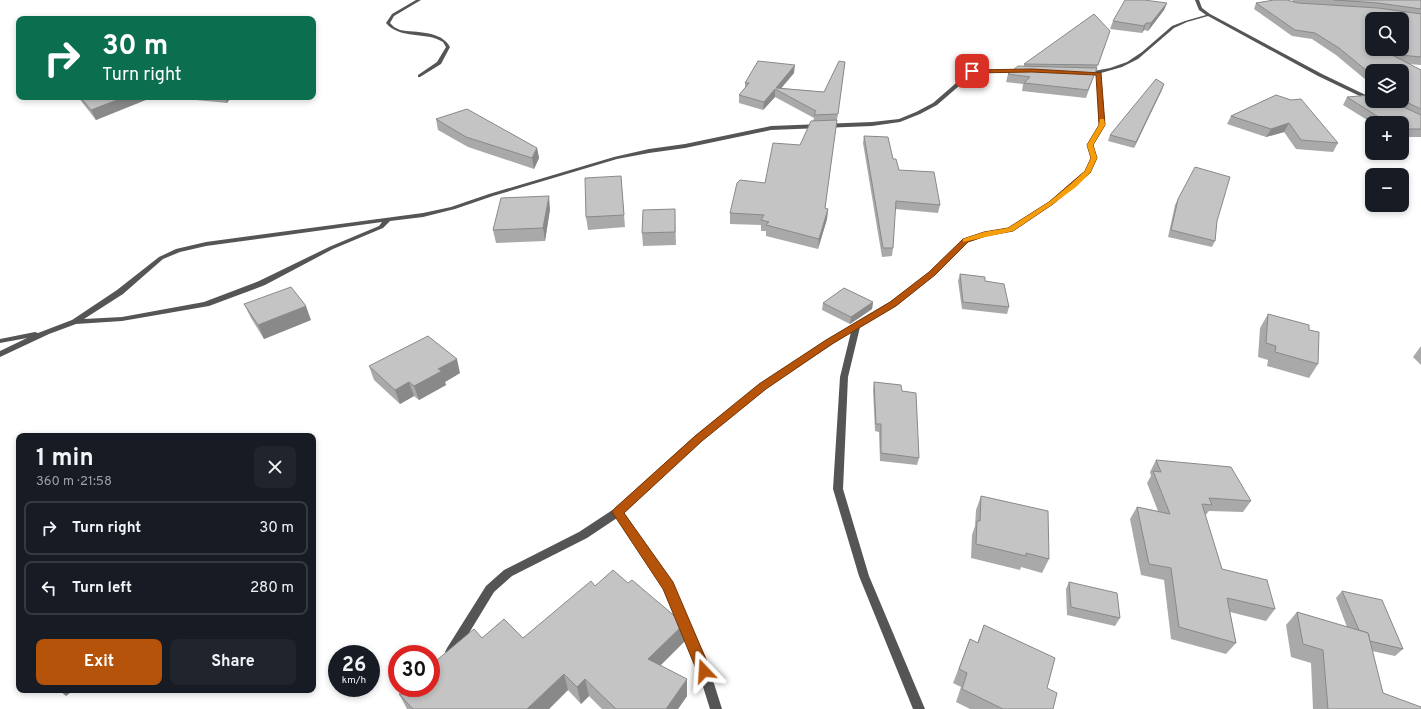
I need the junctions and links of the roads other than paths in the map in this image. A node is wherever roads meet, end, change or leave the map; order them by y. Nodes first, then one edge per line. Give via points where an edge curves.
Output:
1 (419, 0) edge
2 (1197, 0) edge
3 (1209, 15) junction
4 (1032, 71) edge
5 (1078, 73) edge
6 (1099, 73) junction
7 (420, 76) dead end
8 (1365, 96) edge
9 (388, 220) junction
10 (75, 322) junction
11 (856, 327) junction
12 (46, 332) junction
13 (0, 341) edge
14 (0, 354) edge
15 (618, 512) junction
16 (446, 660) edge
17 (716, 709) edge
18 (919, 709) edge

1 - 7 street via 393,15 388,23 396,30 434,35 445,41 448,47 439,63
2 - 3 street via 1200,9
3 - 6 street via 1173,27 1142,55 1116,69
3 - 8 street
4 - 9 street via 972,71 962,76 957,85 935,104 900,120 848,126 771,128 649,151 616,158 453,208
5 - 6 street
6 - 11 street via 1102,125 1090,145 1094,158 1088,172 1051,203 1010,230 966,240 927,278 893,304
9 - 10 street via 381,227 331,248 262,284 206,304 122,319
9 - 10 street via 178,250 151,265 120,292
10 - 12 street
11 - 15 street via 763,386 698,438
11 - 18 street via 844,377 838,489 864,576
12 - 13 street
12 - 14 street
15 - 16 street via 583,534 508,573 490,589
15 - 17 street via 668,586 700,658

